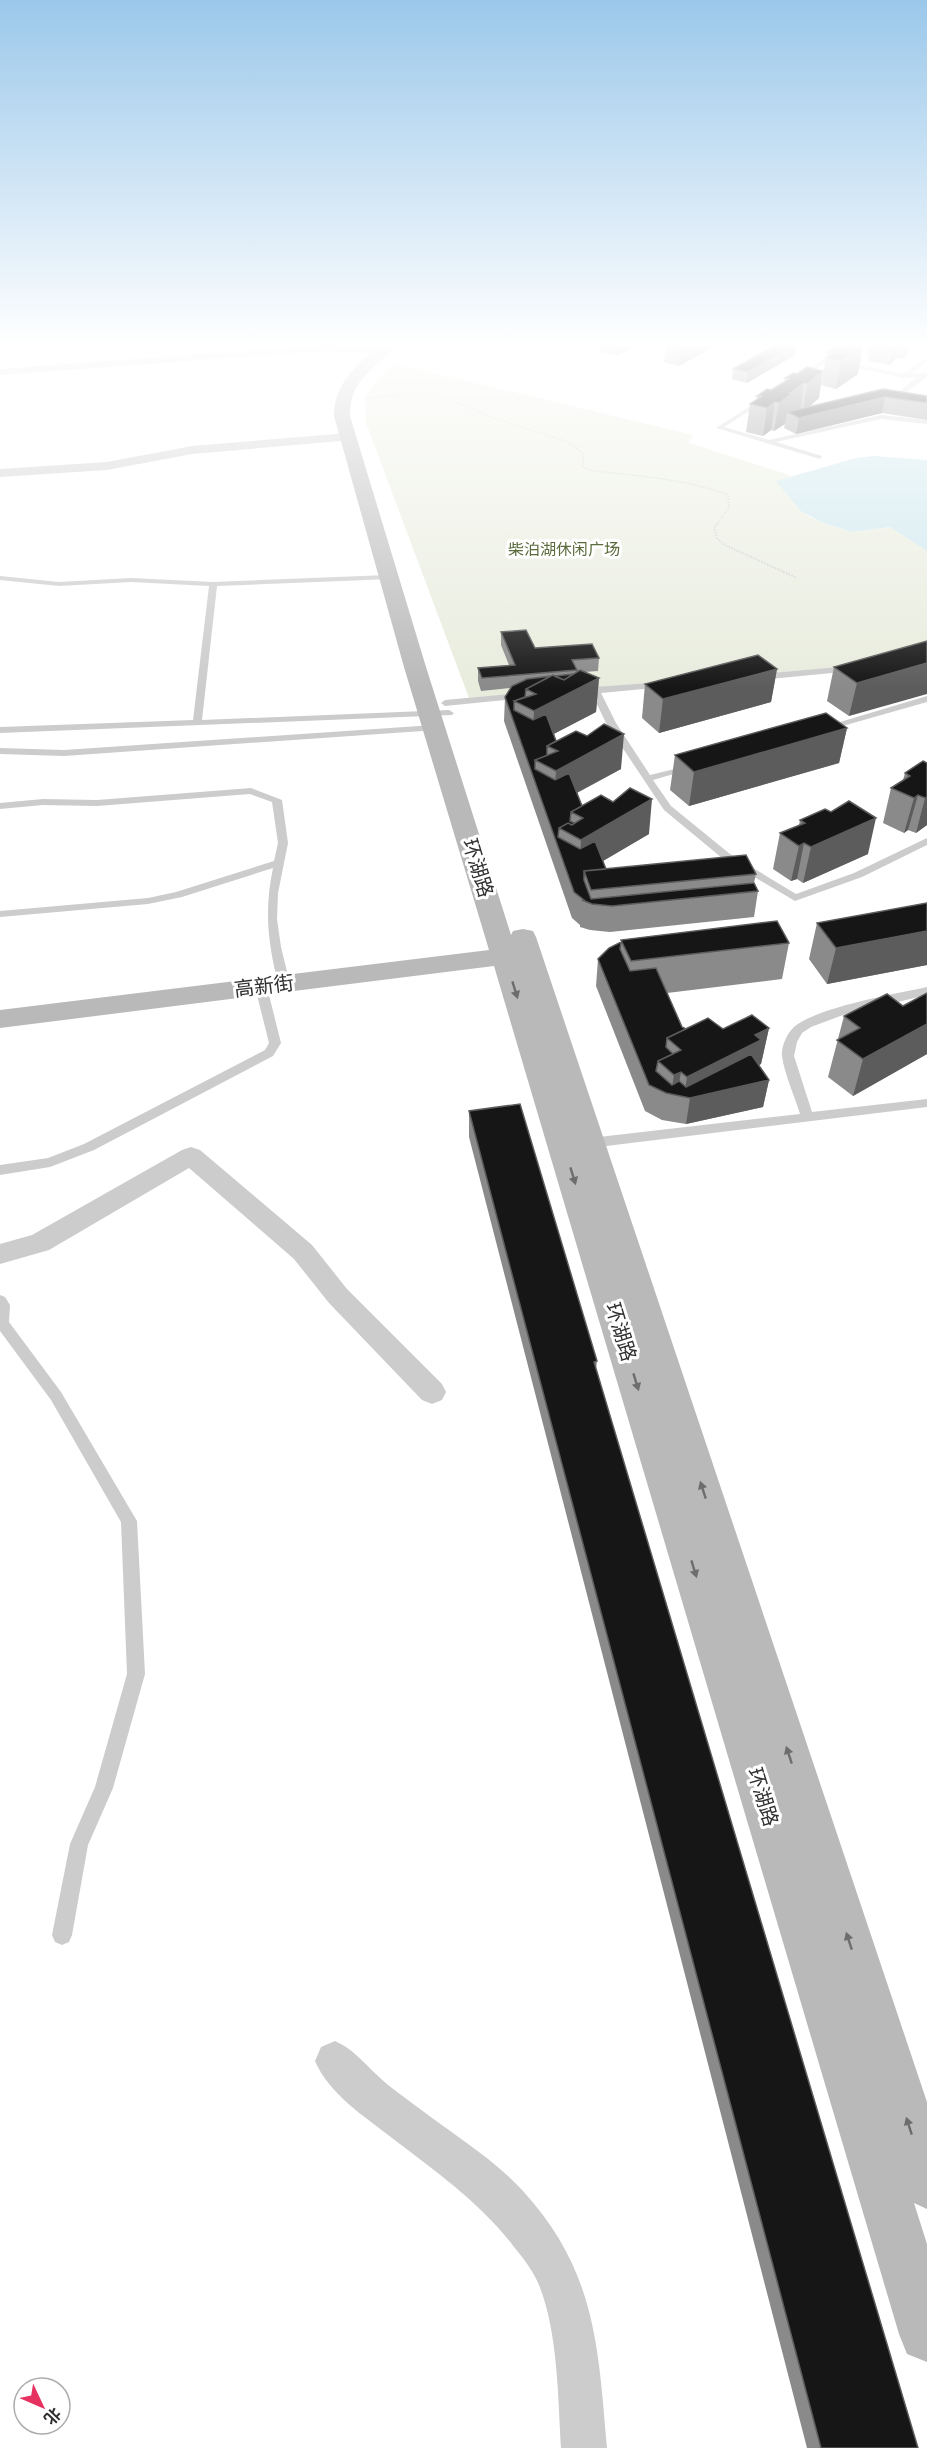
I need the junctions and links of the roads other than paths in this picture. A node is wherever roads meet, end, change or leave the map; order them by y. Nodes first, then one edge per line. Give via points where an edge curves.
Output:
1 (143, 459) edge
2 (354, 459) edge
3 (369, 459) edge
4 (0, 473) edge
5 (388, 577) junction
6 (0, 578) edge
7 (213, 584) junction
8 (856, 669) edge
9 (749, 678) edge
10 (666, 684) edge
11 (595, 690) junction
12 (572, 692) edge
13 (526, 696) edge
14 (927, 699) edge
15 (439, 714) junction
16 (197, 722) junction
17 (0, 730) edge
18 (815, 731) edge
19 (0, 752) edge
20 (703, 763) edge
21 (647, 779) junction
22 (0, 806) edge
23 (927, 841) edge
24 (278, 863) junction
25 (0, 914) edge
26 (517, 955) junction
27 (272, 985) junction
28 (927, 991) edge
29 (0, 1019) edge
30 (927, 1103) edge
31 (807, 1117) junction
32 (590, 1143) junction
33 (0, 1170) edge
34 (0, 1254) edge
35 (0, 1301) edge
36 (432, 1392) dead end
37 (62, 1935) dead end
38 (334, 2061) dead end
39 (927, 2182) edge
40 (927, 2334) edge
41 (584, 2448) edge

1 - 4 street via 107,466
2 - 5 street, 环湖路
3 - 15 street, 环湖路
5 - 7 lane
5 - 15 street, 环湖路
6 - 7 lane via 59,584 131,580
7 - 16 lane
8 - 9 lane
10 - 11 lane
11 - 12 lane
11 - 21 lane
13 - 15 lane
14 - 18 lane
15 - 16 lane
15 - 19 lane via 64,753
15 - 26 street, 环湖路
16 - 17 lane
20 - 21 lane
21 - 23 lane via 666,808 750,872 795,898 858,875
22 - 24 lane via 251,791 277,800 283,843
24 - 25 lane via 168,897
24 - 27 lane via 273,893
26 - 27 street, 高新街
26 - 32 street, 环湖路
26 -> 40 street, 环湖路
27 - 29 street, 高新街
27 - 33 lane via 275,1043 269,1053 81,1151 50,1162
28 - 31 lane via 815,1019 799,1030 788,1056
30 - 31 lane
31 - 32 lane
39 -> 32 street, 环湖路
34 - 36 street via 40,1243 191,1156 303,1252 338,1296
35 - 37 lane via 2,1323 56,1396 129,1521 136,1674 104,1788 79,1844
38 - 41 street via 364,2091 493,2191 546,2254 560,2282 576,2348

